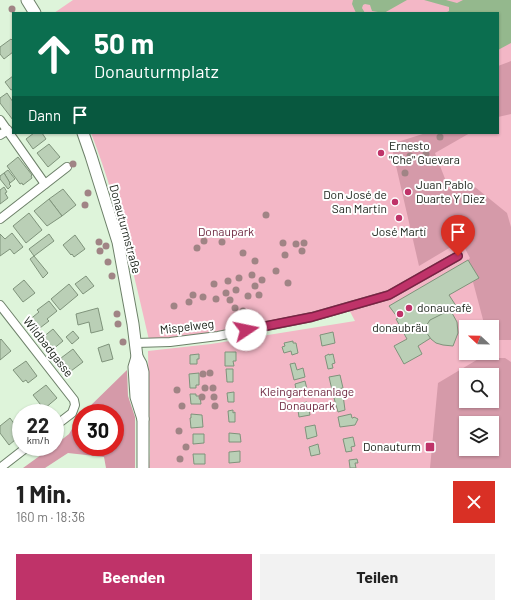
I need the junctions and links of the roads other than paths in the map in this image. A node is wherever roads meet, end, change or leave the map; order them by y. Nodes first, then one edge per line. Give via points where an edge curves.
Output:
1 (27, 0) edge
2 (33, 12) edge
3 (0, 120) edge
4 (8, 130) junction
5 (82, 134) edge
6 (0, 135) edge
7 (67, 166) dead end
8 (45, 184) junction
9 (0, 219) edge
10 (458, 256) dead end
11 (0, 305) edge
12 (136, 343) junction
13 (64, 419) edge
14 (15, 456) edge
15 (0, 468) edge
16 (142, 468) edge

1 - 2 main road
3 - 4 street
4 - 6 street
4 - 8 street
5 - 12 main road, Donauturmstraße via 118,242
7 - 8 street
8 - 9 street
10 - 12 street, Mispelweg via 389,295 312,317 218,336
11 - 13 street, Wildbadgasse via 74,400 72,413
12 - 16 main road, Donauturmstraße via 137,357 143,372
14 - 15 street

